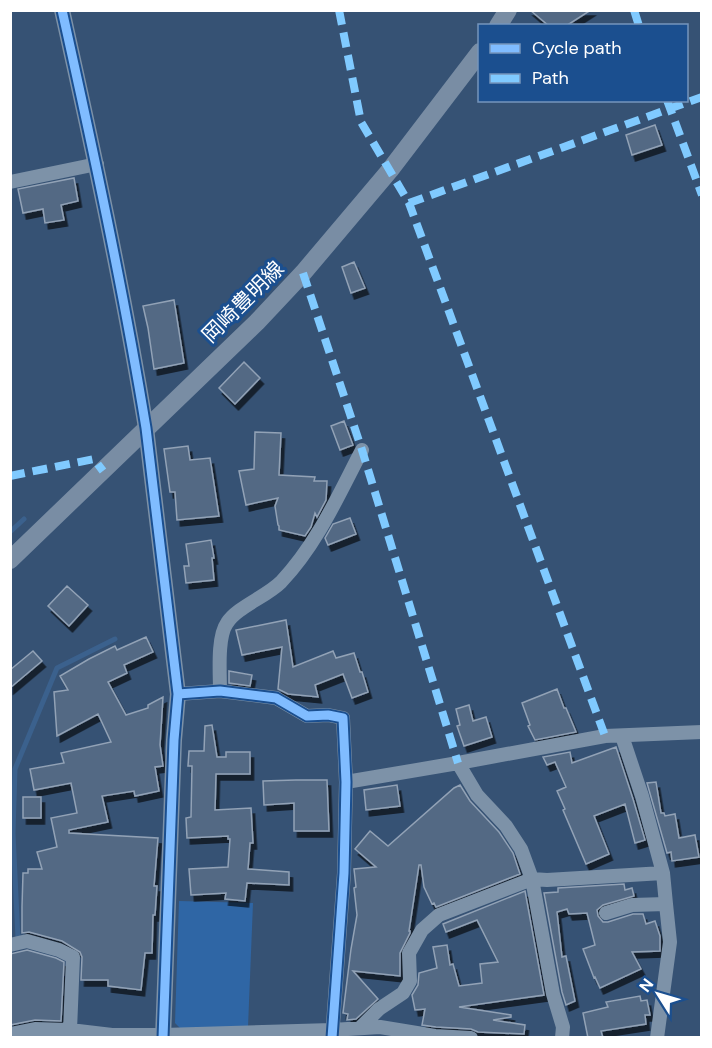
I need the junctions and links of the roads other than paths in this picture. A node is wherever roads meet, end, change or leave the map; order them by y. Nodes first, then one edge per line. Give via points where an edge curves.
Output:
1 (62, 10) edge
2 (508, 10) edge
3 (499, 24) edge
4 (478, 55) edge
5 (97, 165) junction
6 (10, 182) edge
7 (146, 428) junction
8 (362, 450) dead end
9 (10, 560) edge
10 (220, 691) junction
11 (178, 694) junction
12 (702, 732) edge
13 (622, 736) junction
14 (458, 763) junction
15 (346, 782) junction
16 (663, 873) junction
17 (532, 879) junction
18 (666, 904) junction
19 (606, 913) dead end
20 (10, 945) edge
21 (361, 1028) junction
22 (69, 1030) junction
23 (10, 1034) edge
24 (332, 1034) edge
25 (163, 1036) edge
26 (471, 1038) edge
27 (562, 1038) edge
28 (657, 1038) edge

1 - 5 street
2 - 3 main road
4 - 7 main road, 岡崎豊明線 via 390,170 303,273
5 - 6 street
5 - 7 street
7 - 9 main road, 岡崎豊明線
7 - 11 street
8 - 10 street via 322,527 297,562 279,584 234,614 226,624 221,637
10 - 11 street
10 - 15 street via 276,698 307,716 343,718
11 - 25 street
12 - 13 street
13 - 14 street
13 - 16 street
14 - 15 street
14 - 17 street via 477,795 506,826
15 - 24 street via 344,873
16 - 17 street
16 - 18 street
17 - 21 street via 439,915 422,930 409,953 410,981 403,993 379,1009
17 - 27 street via 553,994 563,1027
18 - 19 street via 632,905
18 - 28 street via 670,942
20 - 22 street via 27,941 73,957
21 - 24 street
21 - 26 street
22 - 23 street via 35,1029
22 - 25 street
24 - 25 street

